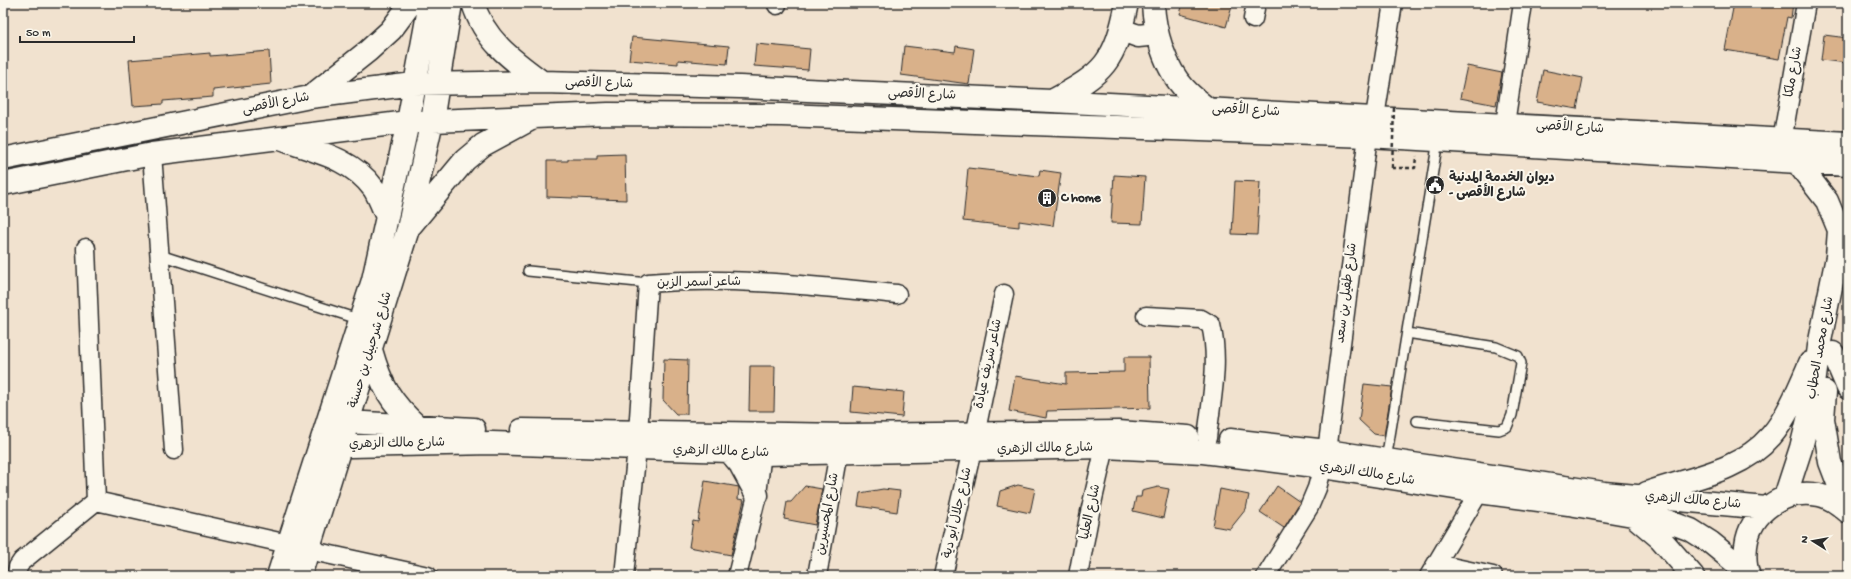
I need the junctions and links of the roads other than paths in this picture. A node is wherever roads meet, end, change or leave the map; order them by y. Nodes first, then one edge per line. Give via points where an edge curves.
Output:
1 (412, 3) edge
2 (430, 3) edge
3 (451, 3) edge
4 (473, 3) edge
5 (1128, 3) edge
6 (1153, 3) edge
7 (1393, 3) edge
8 (1523, 3) edge
9 (1806, 3) edge
10 (1122, 30) junction
11 (1157, 34) junction
12 (542, 82) junction
13 (439, 83) junction
14 (414, 84) junction
15 (310, 97) junction
16 (1052, 101) junction
17 (1208, 110) junction
18 (536, 116) junction
19 (432, 121) junction
20 (408, 122) junction
21 (1505, 124) junction
22 (1371, 126) junction
23 (275, 138) junction
24 (1438, 140) junction
25 (1782, 141) junction
26 (1848, 143) edge
27 (152, 154) junction
28 (3, 159) edge
29 (1796, 161) junction
30 (1848, 165) edge
31 (3, 184) edge
32 (387, 217) junction
33 (408, 229) junction
34 (86, 248) dead end
35 (160, 255) junction
36 (528, 271) dead end
37 (1848, 276) edge
38 (648, 283) junction
39 (897, 294) dead end
40 (1004, 294) dead end
41 (1146, 316) dead end
42 (361, 320) junction
43 (1406, 334) junction
44 (371, 350) junction
45 (1826, 350) junction
46 (1848, 388) edge
47 (1417, 421) dead end
48 (338, 422) junction
49 (418, 427) junction
50 (1207, 438) junction
51 (637, 440) junction
52 (974, 442) junction
53 (331, 444) junction
54 (763, 444) junction
55 (377, 445) junction
56 (1105, 447) junction
57 (174, 450) dead end
58 (728, 452) junction
59 (839, 452) junction
60 (1325, 459) junction
61 (1386, 460) junction
62 (332, 474) junction
63 (1479, 492) junction
64 (757, 495) junction
65 (96, 502) junction
66 (1775, 502) junction
67 (1637, 505) junction
68 (1848, 510) edge
69 (298, 547) junction
70 (1433, 570) edge
71 (1749, 574) edge
72 (16, 576) edge
73 (278, 576) edge
74 (300, 576) edge
75 (428, 576) edge
76 (624, 576) edge
77 (737, 576) edge
78 (817, 576) edge
79 (943, 576) edge
80 (1078, 576) edge
81 (1266, 576) edge
82 (1493, 576) edge
83 (1693, 576) edge

1 - 15 street via 392,30
2 - 14 street, شارع شرحبيل بن حسنة
3 - 13 street, شارع شرحبيل بن حسنة
4 - 12 street via 480,20 504,54
5 - 10 street
6 - 11 street
7 - 22 street, شارع طفيل بن سعد
8 - 21 street
9 - 25 street, شارع ملكا
10 - 11 street via 1138,36
10 - 16 street via 1108,61 1097,73 1085,83
11 - 17 street via 1176,78 1184,89
12 - 13 street, شارع الأقصى
12 - 16 street, شارع الأقصى via 740,87
13 - 14 street, شارع الأقصى
13 - 19 street, شارع شرحبيل بن حسنة
14 - 15 street, شارع الأقصى
14 - 20 street, شارع شرحبيل بن حسنة
15 - 28 street, شارع الأقصى
16 - 17 street, شارع الأقصى
17 - 22 street, شارع الأقصى
18 - 19 street, شارع الأقصى
18 - 22 street, شارع الأقصى via 782,115
18 - 33 street via 483,145 465,160
19 - 20 street, شارع الأقصى
19 - 33 street, شارع شرحبيل بن حسنة
20 - 23 street, شارع الأقصى
20 - 32 street, شارع شرحبيل بن حسنة
21 - 22 street, شارع الأقصى
21 - 25 street, شارع الأقصى
22 - 24 street, شارع الأقصى
22 - 60 street, شارع طفيل بن سعد
23 - 27 street, شارع الأقصى
23 - 32 street via 350,165 374,190
24 - 29 street, شارع الأقصى
24 - 43 lane
25 - 26 street, شارع الأقصى
27 - 31 street, شارع الأقصى
27 - 35 street
29 - 30 street, شارع الأقصى
29 - 45 street, شارع محمد الحطاب via 1827,201 1839,230
32 - 42 street, شارع شرحبيل بن حسنة
33 - 44 street, شارع شرحبيل بن حسنة
34 - 65 street
35 - 42 lane
35 - 57 street
36 - 38 lane
37 - 45 street, شارع محمد الحطاب
38 - 39 street, شاعر أسمر الزبن via 682,280 784,283
38 - 51 street, شاعر أسمر الزبن
40 - 52 street, شاعر شريف عيادة
41 - 50 street via 1201,319 1211,325 1216,356
42 - 48 street, شارع شرحبيل بن حسنة
43 - 47 lane via 1496,347 1518,356 1521,363 1512,415 1507,427 1500,430
43 - 61 lane
44 - 48 street, شارع شرحبيل بن حسنة
44 - 49 street via 390,398
45 - 46 street
45 - 66 street, شارع محمد الحطاب via 1801,448
45 - 67 street via 1772,436 1755,452 1733,465
45 - 68 street, شارع محمد الحطاب via 1823,419 1830,462
48 - 49 street, شارع مالك الزهري
48 - 53 street, شارع شرحبيل بن حسنة
49 - 51 street, شارع مالك الزهري
50 - 52 street, شارع مالك الزهري via 1118,432
50 - 60 street, شارع مالك الزهري
51 - 54 street, شارع مالك الزهري
51 - 55 street, شارع مالك الزهري
51 - 58 street, شارع مالك الزهري
51 - 76 street, شاعر أسمر الزبن
52 - 54 street, شارع مالك الزهري via 847,435
52 - 56 street, شارع مالك الزهري
52 - 59 street, شارع مالك الزهري
52 - 79 street, شارع جلال أبو دية
53 - 55 street, شارع مالك الزهري
53 - 62 street, شارع شرحبيل بن حسنة
53 - 69 street, شارع شرحبيل بن حسنة
54 - 58 street, شارع مالك الزهري
54 - 59 street, شارع مالك الزهري
54 - 64 street
55 - 62 street
56 - 60 street, شارع مالك الزهري
56 - 80 street, شارع العليا
58 - 64 street via 740,464
59 - 78 street, شارع المحسيرين
60 - 61 street, شارع مالك الزهري
60 - 63 street, شارع مالك الزهري
60 - 81 street, شارع طفيل بن سعد via 1309,507
61 - 67 street, شارع مالك الزهري via 1604,493
62 - 69 street, شارع شرحبيل بن حسنة
63 - 67 street, شارع مالك الزهري
63 - 70 street
64 - 77 street
65 - 69 street
65 - 72 street via 22,561
66 - 67 street, شارع مالك الزهري
66 - 68 street, شارع مالك الزهري via 1802,494 1819,495
66 - 71 street, شارع محمد الحطاب via 1755,521 1747,538 1745,555
67 - 71 street, شارع مالك الزهري via 1668,522 1692,530
67 - 83 street via 1660,538
69 - 73 street, شارع شرحبيل بن حسنة
69 - 74 street, شارع شرحبيل بن حسنة
69 - 75 street
70 - 82 street

